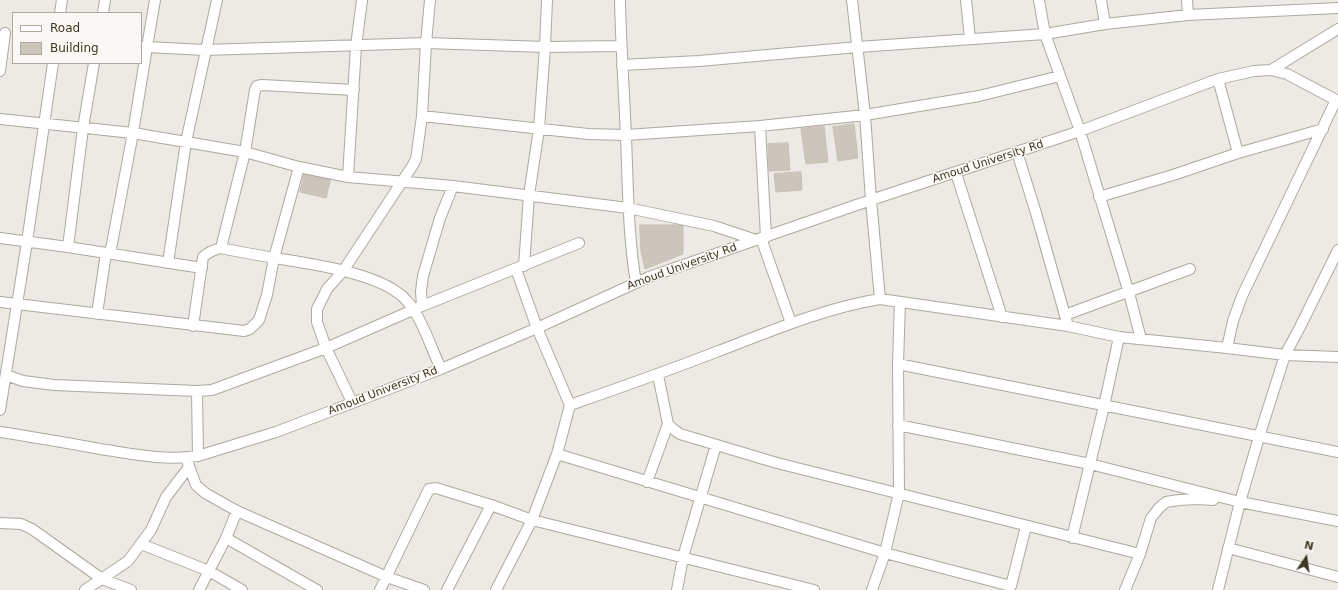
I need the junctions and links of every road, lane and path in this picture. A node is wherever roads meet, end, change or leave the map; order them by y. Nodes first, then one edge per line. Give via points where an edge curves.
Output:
1 (62, 0) edge
2 (105, 0) edge
3 (155, 0) edge
4 (217, 0) edge
5 (362, 0) edge
6 (430, 0) edge
7 (547, 0) edge
8 (620, 0) edge
9 (852, 0) edge
10 (966, 0) edge
11 (1039, 0) edge
12 (1101, 0) edge
13 (1188, 0) edge
14 (1338, 8) edge
15 (60, 12) edge
16 (103, 12) edge
17 (1188, 15) junction
18 (1105, 24) junction
19 (1338, 29) edge
20 (6, 33) edge
21 (1045, 34) junction
22 (970, 39) junction
23 (426, 43) junction
24 (356, 46) junction
25 (621, 46) junction
26 (144, 47) edge
27 (545, 47) junction
28 (858, 47) junction
29 (206, 50) junction
30 (142, 63) edge
31 (53, 64) edge
32 (94, 64) edge
33 (142, 64) edge
34 (622, 65) junction
35 (1270, 70) junction
36 (0, 71) edge
37 (1060, 76) junction
38 (1218, 80) junction
39 (354, 90) junction
40 (1337, 100) edge
41 (865, 115) junction
42 (422, 116) junction
43 (0, 119) edge
44 (43, 123) junction
45 (760, 126) junction
46 (83, 128) junction
47 (539, 129) junction
48 (1323, 129) junction
49 (1080, 131) junction
50 (133, 133) junction
51 (626, 135) junction
52 (186, 142) junction
53 (245, 152) junction
54 (1017, 152) junction
55 (1238, 153) junction
56 (299, 167) junction
57 (956, 173) junction
58 (348, 177) junction
59 (402, 182) junction
60 (453, 186) junction
61 (530, 195) junction
62 (1099, 197) junction
63 (871, 200) junction
64 (628, 208) junction
65 (0, 238) edge
66 (761, 238) junction
67 (27, 242) junction
68 (579, 243) dead end
69 (68, 247) junction
70 (221, 248) junction
71 (1338, 250) edge
72 (108, 254) junction
73 (274, 258) junction
74 (168, 263) junction
75 (520, 267) junction
76 (202, 268) junction
77 (1190, 270) dead end
78 (343, 271) junction
79 (636, 283) junction
80 (1129, 293) junction
81 (880, 299) junction
82 (0, 302) edge
83 (900, 302) junction
84 (16, 304) junction
85 (418, 308) junction
86 (97, 314) junction
87 (1065, 316) junction
88 (1002, 317) junction
89 (791, 323) junction
90 (193, 326) junction
91 (1068, 326) junction
92 (538, 328) junction
93 (1119, 337) junction
94 (1141, 339) junction
95 (326, 348) junction
96 (1227, 348) junction
97 (1285, 355) junction
98 (1338, 357) edge
99 (898, 364) junction
100 (441, 369) junction
101 (6, 375) junction
102 (658, 375) junction
103 (197, 391) junction
104 (352, 402) junction
105 (570, 406) junction
106 (1104, 406) junction
107 (0, 410) edge
108 (668, 424) junction
109 (898, 426) junction
110 (0, 432) edge
111 (1259, 437) junction
112 (716, 445) junction
113 (1338, 452) edge
114 (557, 454) junction
115 (198, 456) junction
116 (188, 462) junction
117 (1090, 464) junction
118 (647, 482) junction
119 (899, 493) junction
120 (700, 498) junction
121 (1240, 502) junction
122 (491, 505) junction
123 (237, 511) junction
124 (532, 520) junction
125 (1338, 521) edge
126 (0, 523) edge
127 (1026, 526) junction
128 (226, 538) junction
129 (1072, 538) junction
130 (141, 544) junction
131 (1228, 548) junction
132 (885, 553) junction
133 (1140, 554) junction
134 (683, 557) junction
135 (209, 571) junction
136 (387, 577) junction
137 (1338, 577) edge
138 (102, 579) junction
139 (85, 590) edge
140 (131, 590) edge
141 (199, 590) edge
142 (242, 590) edge
143 (317, 590) edge
144 (380, 590) edge
145 (424, 590) edge
146 (447, 590) edge
147 (496, 590) edge
148 (677, 590) edge
149 (814, 590) edge
150 (872, 590) edge
151 (1125, 590) edge
152 (1218, 590) edge

1 - 15 street
2 - 16 street
3 - 26 street
4 - 29 street
5 - 24 street
6 - 23 street
7 - 27 street
8 - 25 street
9 - 28 street
10 - 22 street
11 - 21 street
12 - 18 street
13 - 17 street
14 - 17 street
17 - 18 street
18 - 21 street
19 - 35 street
20 - 36 street
21 - 22 street
21 - 37 street
22 - 28 street
23 - 24 street
23 - 27 street
23 - 42 street
24 - 29 street
24 - 39 street
25 - 27 street
25 - 34 street
26 - 29 street
26 - 30 street
27 - 47 street
28 - 34 street
28 - 41 street
29 - 52 street
31 - 44 street
32 - 46 street
33 - 50 street
34 - 51 street
35 - 38 street, Amoud University Rd via 1254,71
35 - 40 street, Amoud University Rd via 1287,74
37 - 41 street via 979,96
37 - 49 street
38 - 49 street, Amoud University Rd
38 - 55 street
39 - 53 street via 257,86
39 - 58 street
40 - 48 street
41 - 45 street
41 - 63 street
42 - 47 street
42 - 59 street via 416,159
43 - 44 street
44 - 46 street
44 - 67 street
45 - 51 street
45 - 66 street
46 - 50 street
46 - 69 street
47 - 51 street
47 - 61 street
48 - 55 street
48 - 96 street via 1242,296
49 - 54 street, Amoud University Rd
49 - 62 street
50 - 52 street
50 - 72 street
51 - 64 street
52 - 53 street
52 - 74 street
53 - 56 street
53 - 70 street
54 - 57 street, Amoud University Rd
54 - 87 street
55 - 62 street
56 - 58 street
56 - 73 street
57 - 63 street, Amoud University Rd
57 - 88 street
58 - 59 street
59 - 60 street
59 - 78 street
60 - 61 street
60 - 85 street via 440,218 423,276
61 - 64 street
61 - 75 street
62 - 80 street
63 - 66 street, Amoud University Rd
63 - 81 street
64 - 66 street
64 - 79 street
65 - 67 street
66 - 79 street, Amoud University Rd
66 - 89 street
67 - 69 street
67 - 84 street
68 - 75 street
69 - 72 street
70 - 73 street
70 - 76 street via 206,253
71 - 97 street
72 - 74 street
72 - 86 street
73 - 78 street
73 - 90 street via 267,294 255,326 244,331
74 - 76 street
75 - 85 street
75 - 92 street
76 - 90 street
77 - 80 street
78 - 85 street via 365,277 397,292
78 - 95 street via 327,289 317,309 317,322
79 - 92 street, Amoud University Rd
80 - 87 street
80 - 94 street
81 - 83 street
81 - 89 street
82 - 84 street
83 - 88 street
83 - 99 street
84 - 86 street
84 - 101 street
85 - 95 street
85 - 100 street
86 - 90 street
87 - 91 street
88 - 91 street
89 - 102 street
91 - 93 street
92 - 100 street, Amoud University Rd
92 - 105 street
93 - 94 street
93 - 106 street
94 - 96 street
95 - 103 street via 212,390
95 - 104 street
96 - 97 street
97 - 98 street
97 - 111 street
99 - 106 street
99 - 109 street
100 - 104 street, Amoud University Rd
101 - 103 street via 23,381 49,384
101 - 107 street
102 - 105 street
102 - 108 street
103 - 115 street
104 - 115 street, Amoud University Rd via 276,432
105 - 114 street
106 - 111 street
106 - 117 street
108 - 112 street via 680,434
108 - 118 street
109 - 117 street
109 - 119 street
110 - 116 street, Amoud University Rd
111 - 113 street
111 - 121 street
112 - 119 street
112 - 120 street
114 - 118 street
114 - 124 street
115 - 116 street, Amoud University Rd
116 - 123 street via 196,484 206,493
116 - 130 street
117 - 121 street
117 - 129 street
118 - 120 street
119 - 127 street
119 - 132 street
120 - 132 street
120 - 134 street
121 - 125 street
121 - 131 street
121 - 133 street via 1197,499 1166,502 1151,518
122 - 124 street
122 - 136 street via 436,488 429,489
122 - 146 street
123 - 128 street
123 - 136 street
124 - 134 street
124 - 147 street
126 - 138 street via 21,524 32,530
127 - 129 street
127 - 132 street via 1011,586
128 - 135 street
128 - 143 street
129 - 133 street
130 - 135 street
130 - 138 street via 128,561
131 - 137 street
131 - 152 street
132 - 150 street
133 - 151 street
134 - 148 street
134 - 149 street
135 - 141 street
135 - 142 street
136 - 144 street
136 - 145 street
138 - 139 street
138 - 140 street

